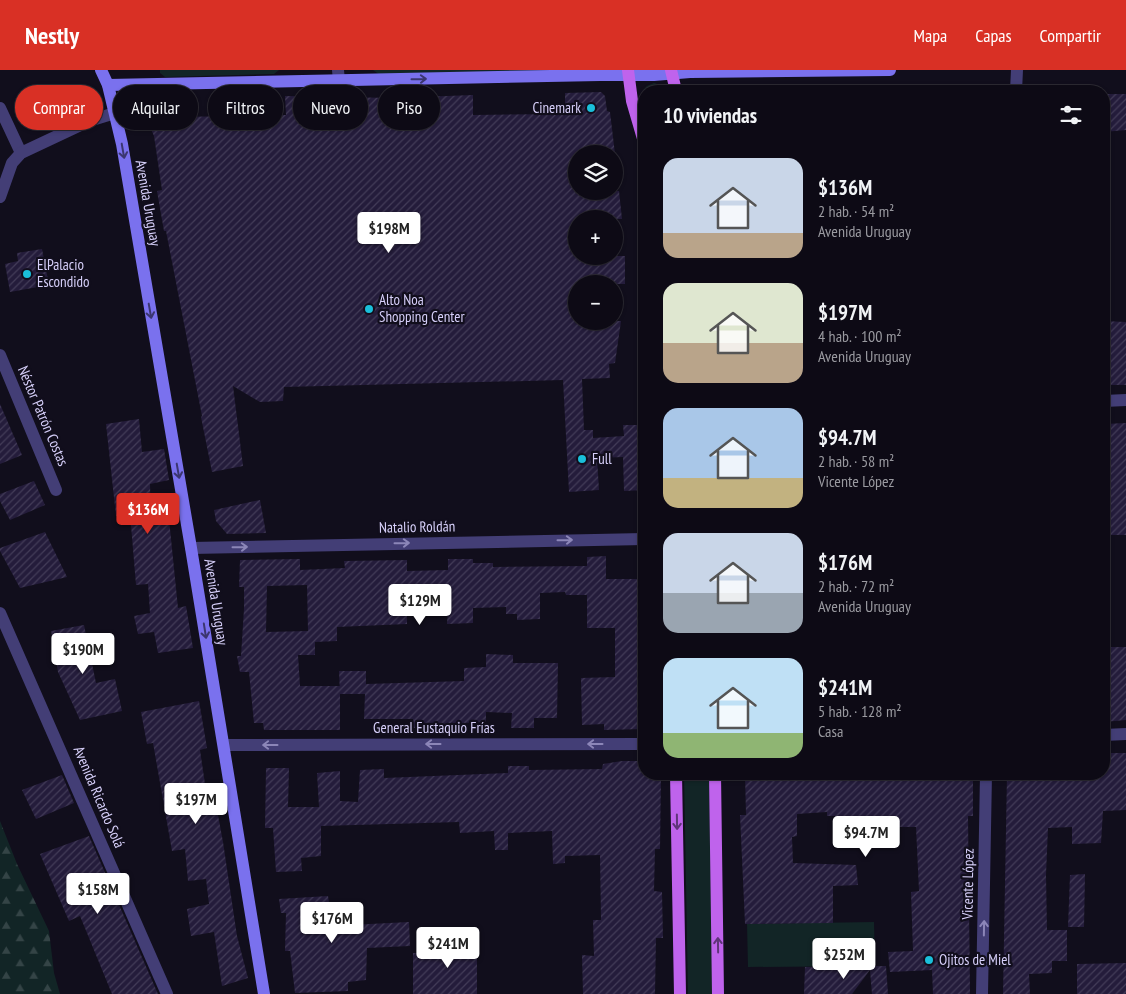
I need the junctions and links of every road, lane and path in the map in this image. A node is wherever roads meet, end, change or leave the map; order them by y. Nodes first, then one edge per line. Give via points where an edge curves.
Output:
1 (101, 70) edge
2 (890, 70) edge
3 (1017, 70) edge
4 (671, 72) edge
5 (628, 73) edge
6 (338, 76) edge
7 (674, 85) edge
8 (1016, 85) edge
9 (108, 86) junction
10 (113, 105) edge
11 (0, 108) edge
12 (113, 114) edge
13 (638, 122) edge
14 (118, 130) edge
15 (21, 153) junction
16 (0, 197) edge
17 (0, 355) edge
18 (1110, 400) edge
19 (1126, 400) edge
20 (56, 490) dead end
21 (638, 539) edge
22 (191, 548) junction
23 (0, 613) edge
24 (1126, 734) edge
25 (1110, 735) edge
26 (638, 744) edge
27 (224, 745) junction
28 (676, 780) edge
29 (715, 780) edge
30 (986, 780) edge
31 (167, 994) edge
32 (264, 994) edge
33 (680, 994) edge
34 (718, 994) edge
35 (982, 994) edge

1 - 9 street, Avenida Uruguay
2 - 4 street
3 - 8 street
4 - 5 street
4 - 7 main road
6 -> 5 street
5 - 13 main road
6 - 9 street
9 - 10 street, Avenida Uruguay
11 - 15 street
12 - 15 street
14 -> 22 street, Avenida Uruguay
15 - 16 street via 10,168
17 - 20 street, Néstor Patrón Costas
18 - 19 street
22 -> 21 street, Natalio Roldán
22 -> 27 street, Avenida Uruguay
23 - 31 street, Avenida Ricardo Solá
24 - 25 street
26 -> 27 street, General Eustaquio Frías
27 - 32 street, Avenida Uruguay
28 -> 33 main road
34 -> 29 main road
35 -> 30 street, Vicente López

